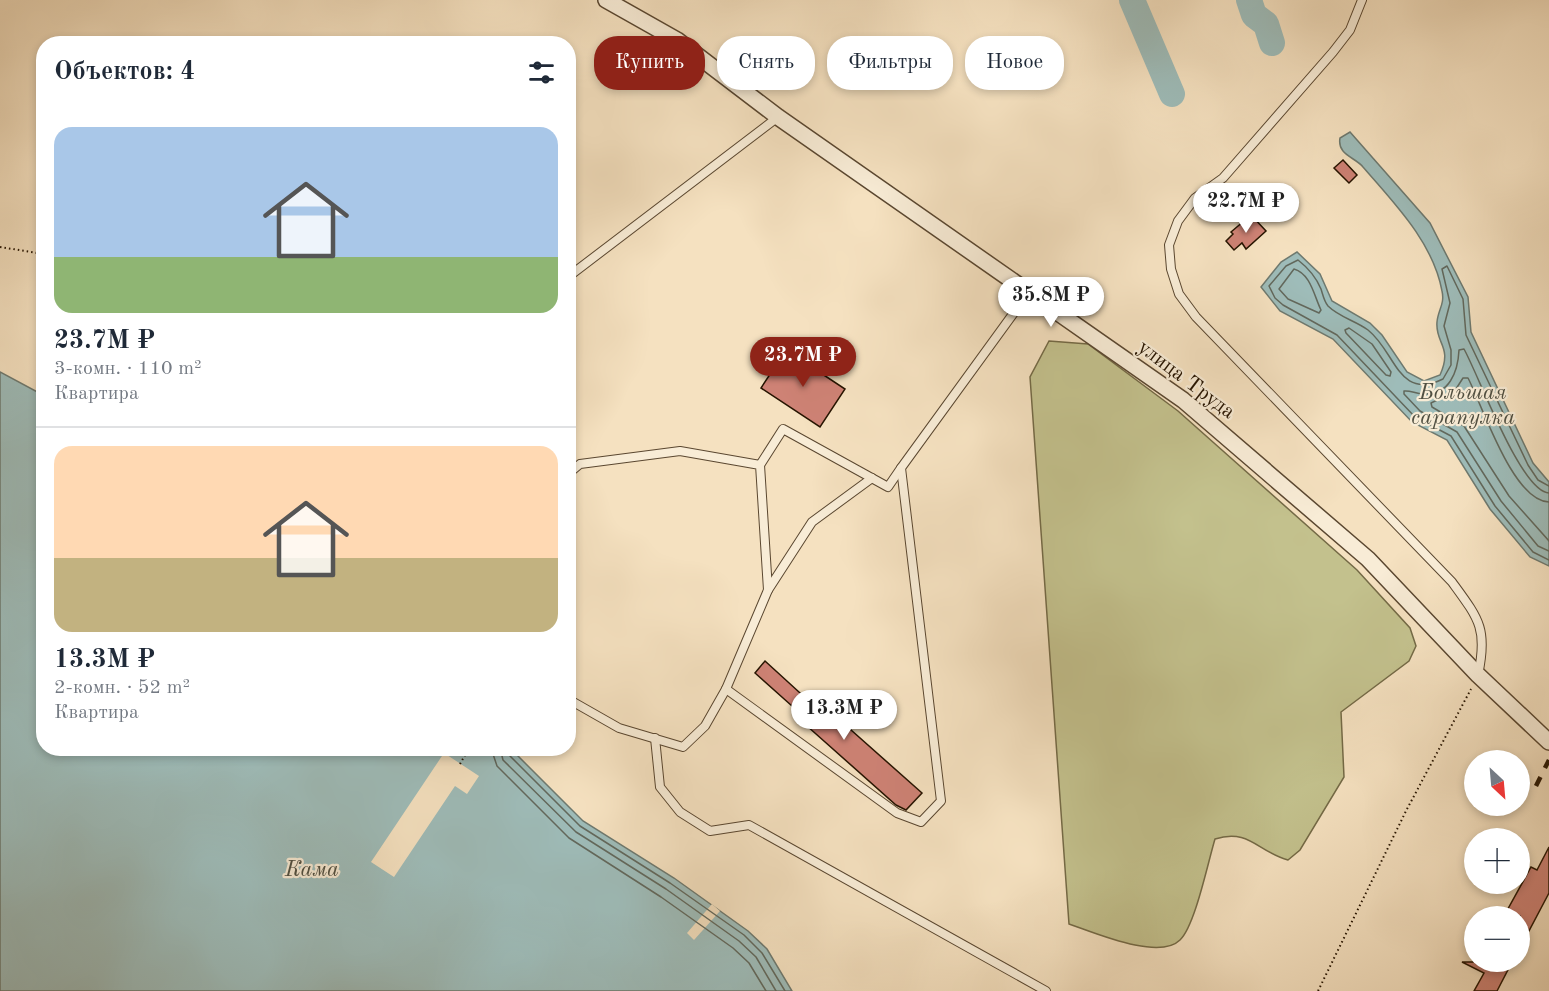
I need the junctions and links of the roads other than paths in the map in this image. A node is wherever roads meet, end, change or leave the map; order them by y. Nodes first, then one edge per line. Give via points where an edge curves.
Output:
1 (606, 0) edge
2 (1362, 0) edge
3 (778, 117) junction
4 (576, 271) edge
5 (1029, 292) junction
6 (760, 465) junction
7 (576, 467) edge
8 (901, 468) junction
9 (872, 478) junction
10 (768, 590) junction
11 (1478, 675) junction
12 (726, 689) junction
13 (576, 704) edge
14 (655, 738) junction
15 (1549, 742) edge
16 (1046, 991) edge

1 - 3 street, улица Труда via 677,40
2 - 11 lane via 1350,30 1333,52 1222,178 1195,198 1178,221 1169,245 1171,269 1179,294 1196,316 1452,582 1477,617 1484,648
3 - 4 lane
3 - 5 street, улица Труда
5 - 8 lane
5 - 11 street, улица Труда via 1183,399 1368,559
6 - 7 lane via 680,451
6 - 9 lane via 783,429
6 - 10 lane
8 - 9 lane via 888,487
8 - 12 lane via 941,801 921,822 897,813
9 - 10 lane via 812,522
10 - 12 lane
11 - 15 street, улица Труда
12 - 14 lane via 705,726 683,747
13 - 14 lane via 619,728
14 - 16 lane via 660,787 680,812 710,831 749,825

